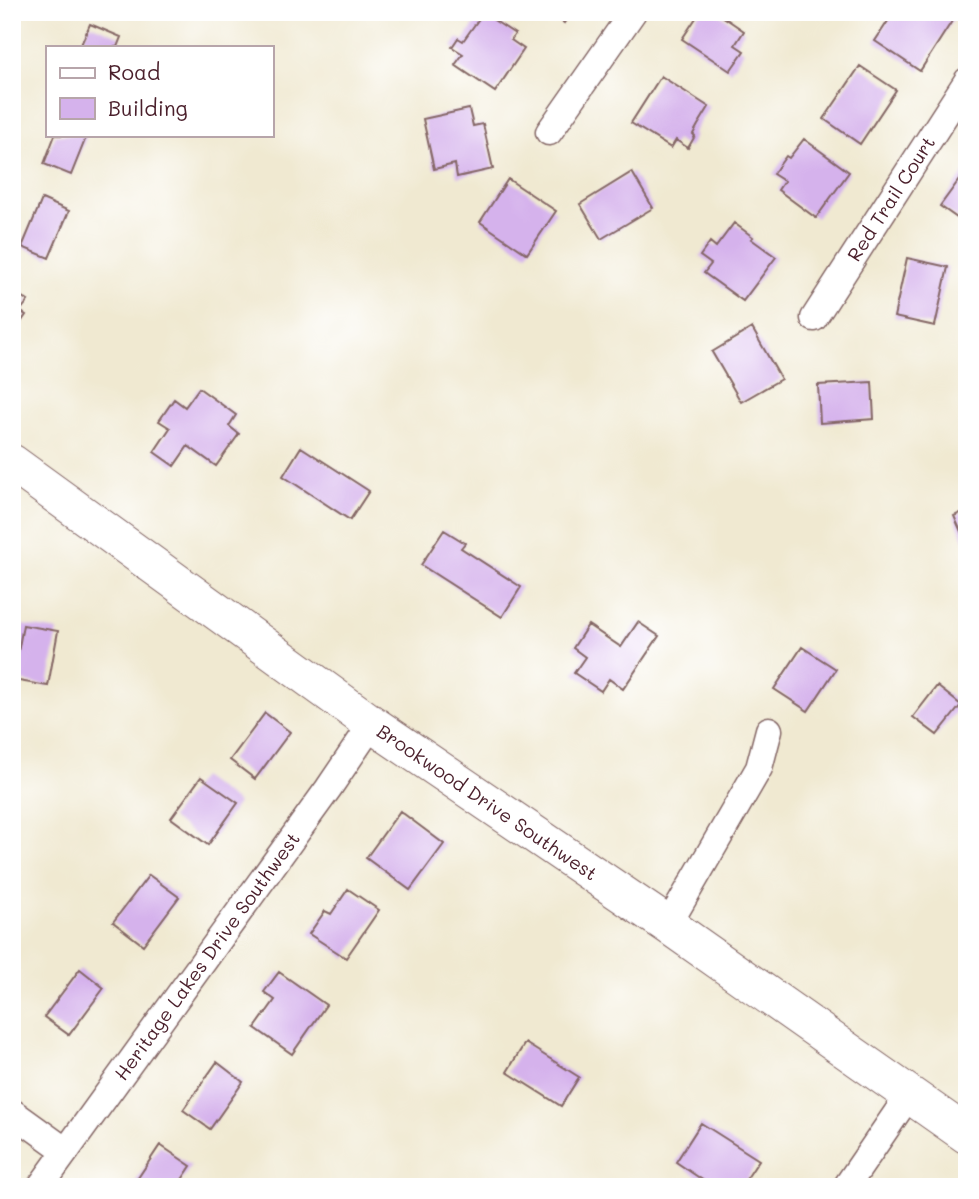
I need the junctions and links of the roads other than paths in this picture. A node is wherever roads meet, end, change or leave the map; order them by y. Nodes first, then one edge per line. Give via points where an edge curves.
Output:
1 (633, 12) edge
2 (967, 81) edge
3 (549, 132) dead end
4 (814, 318) dead end
5 (12, 463) edge
6 (372, 724) junction
7 (769, 730) dead end
8 (668, 925) junction
9 (909, 1095) junction
10 (12, 1112) edge
11 (967, 1135) edge
12 (65, 1151) junction
13 (40, 1187) edge
14 (846, 1187) edge

1 - 3 street
2 - 4 street, Red Trail Court
5 - 6 street, Brookwood Drive Southwest
6 - 8 street, Brookwood Drive Southwest
6 - 12 street, Heritage Lakes Drive Southwest
7 - 8 street via 759,768
8 - 9 street, Brookwood Drive Southwest
9 - 11 street, Brookwood Drive Southwest
9 - 14 street
10 - 12 street
12 - 13 street, Heritage Lakes Drive Southwest

